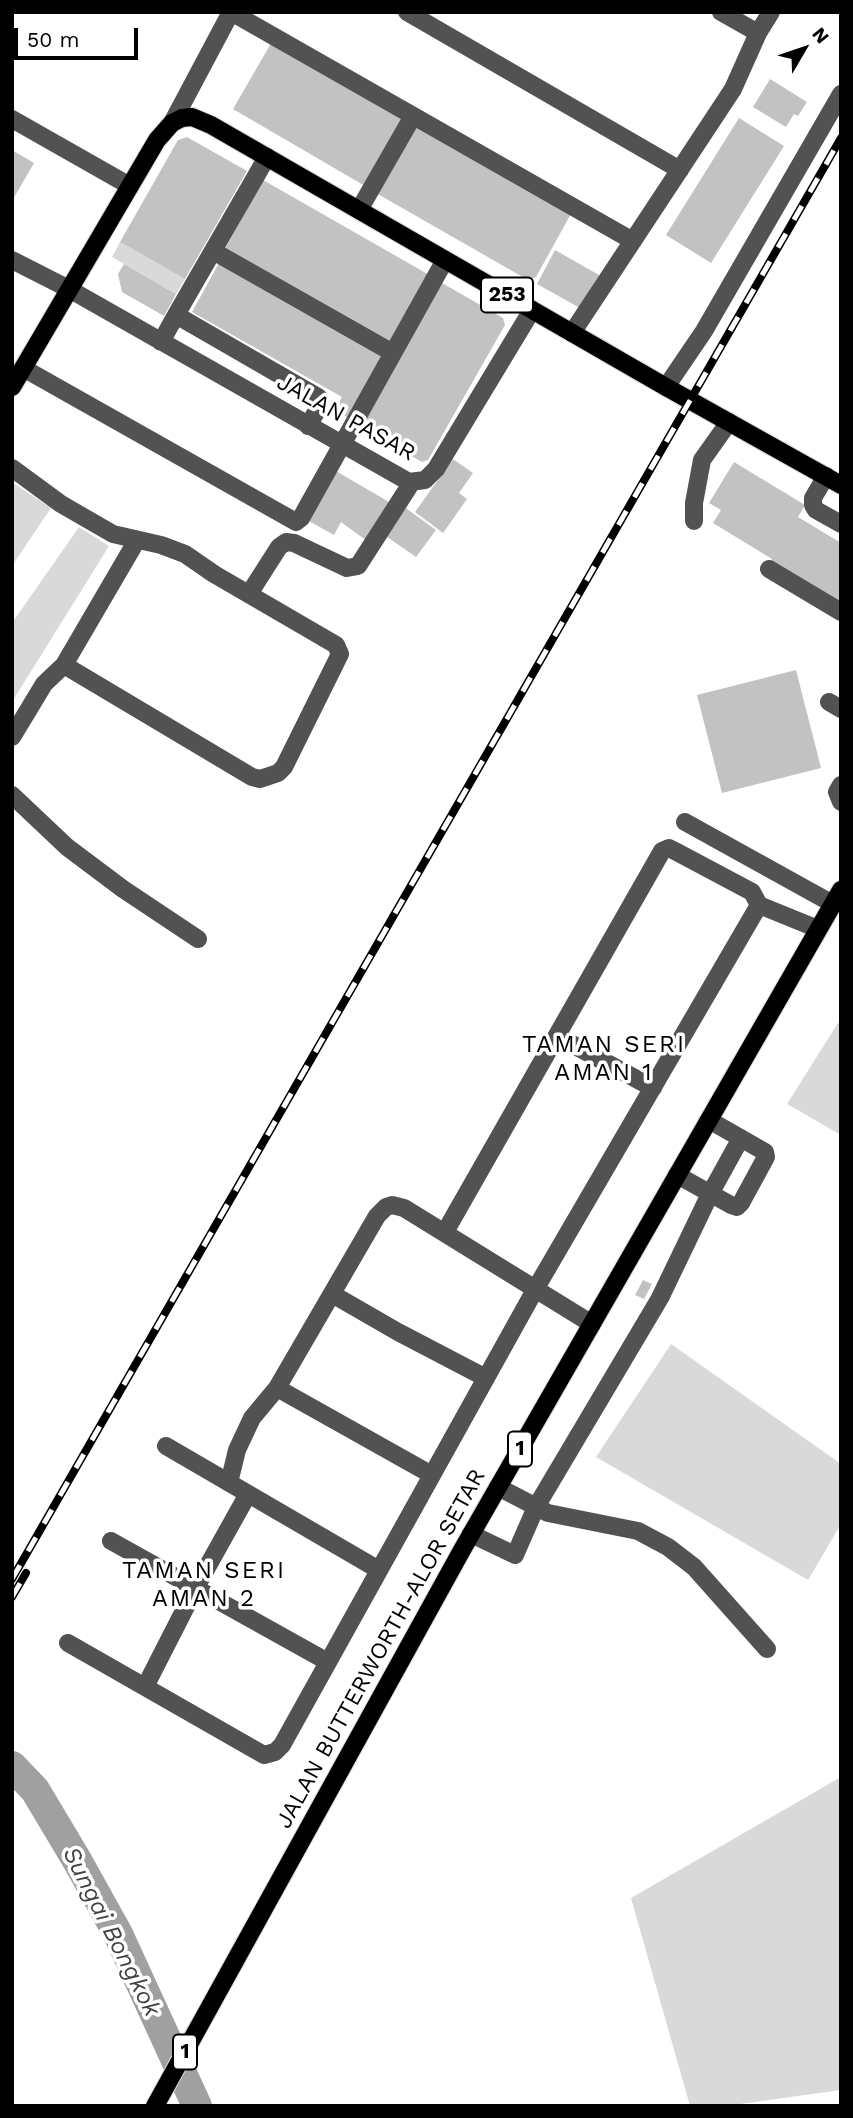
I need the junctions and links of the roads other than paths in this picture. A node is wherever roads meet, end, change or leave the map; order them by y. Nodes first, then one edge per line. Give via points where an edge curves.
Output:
1 (231, 12) edge
2 (407, 12) edge
3 (721, 12) edge
4 (772, 12) edge
5 (758, 33) junction
6 (841, 94) edge
7 (413, 116) junction
8 (12, 119) edge
9 (172, 123) junction
10 (267, 157) junction
11 (680, 170) junction
12 (130, 186) junction
13 (359, 210) junction
14 (633, 241) junction
15 (213, 251) junction
16 (12, 260) edge
17 (445, 260) junction
18 (69, 289) junction
19 (532, 310) junction
20 (176, 315) junction
21 (572, 333) junction
22 (161, 342) junction
23 (393, 353) junction
24 (23, 368) junction
25 (12, 387) edge
26 (666, 387) junction
27 (729, 422) junction
28 (308, 426) junction
29 (342, 445) junction
30 (12, 468) edge
31 (833, 481) edge
32 (412, 482) junction
33 (694, 521) dead end
34 (841, 524) edge
35 (137, 540) junction
36 (769, 569) dead end
37 (248, 594) junction
38 (841, 612) edge
39 (64, 665) junction
40 (12, 737) edge
41 (841, 785) edge
42 (12, 795) edge
43 (841, 802) edge
44 (685, 822) dead end
45 (837, 897) edge
46 (759, 905) junction
47 (818, 929) junction
48 (198, 939) dead end
49 (557, 1035) junction
50 (653, 1088) junction
51 (709, 1120) junction
52 (741, 1138) junction
53 (677, 1175) junction
54 (710, 1194) junction
55 (445, 1232) junction
56 (537, 1288) junction
57 (332, 1294) junction
58 (592, 1324) junction
59 (486, 1378) junction
60 (277, 1388) junction
61 (166, 1446) dead end
62 (432, 1475) junction
63 (229, 1483) junction
64 (498, 1487) junction
65 (248, 1494) junction
66 (536, 1507) junction
67 (471, 1534) junction
68 (111, 1541) dead end
69 (379, 1570) junction
70 (196, 1587) junction
71 (68, 1643) dead end
72 (767, 1649) dead end
73 (328, 1662) junction
74 (145, 1685) junction
75 (155, 2106) edge

1 - 7 street
1 - 9 street
2 - 11 street
3 - 5 street
4 - 5 street
5 - 11 street via 733,89
6 - 26 street via 704,331
7 - 13 street
7 - 14 street
8 - 12 street
9 - 10 main road, 253 via 182,118 202,120
9 - 12 main road
10 - 13 main road, 253
10 - 15 street
11 - 14 street
12 - 18 main road
13 - 17 main road, 253
14 - 21 street
15 - 20 street
15 - 23 street
16 - 18 street, JALAN PASAR
17 - 19 main road, 253
17 - 23 street
18 - 22 street, JALAN PASAR
18 - 24 main road
19 - 21 main road, 253
19 - 32 street, JALAN PASAR via 436,469 425,480
20 - 22 street
20 - 28 street via 318,397 319,407
21 - 26 main road, 253
22 - 28 street, JALAN PASAR
23 - 29 street
24 - 25 main road
24 - 29 street via 293,522 300,518
26 - 27 main road, 253
27 - 31 main road, 253
27 - 33 street via 702,460
28 - 29 street, JALAN PASAR
29 - 32 street, JALAN PASAR
30 - 35 street via 106,530
31 - 34 street via 813,498 813,505
32 - 37 street via 358,566 347,568 285,542
35 - 37 street via 185,554
35 - 39 street
36 - 38 street
37 - 39 street via 336,645 340,654 284,767 269,778 251,777
39 - 40 street via 44,684
41 - 43 street via 837,792
42 - 48 street via 67,848
44 - 45 street
45 - 47 main road, JALAN BUTTERWORTH-ALOR SETAR / 1
46 - 47 street
46 - 49 street via 752,892 669,848 662,851
46 - 50 street
47 - 51 main road, JALAN BUTTERWORTH-ALOR SETAR / 1
49 - 50 street
49 - 55 street
50 - 56 street
51 - 52 street
51 - 53 main road, JALAN BUTTERWORTH-ALOR SETAR / 1
52 - 54 street
52 - 54 street via 762,1149 766,1157 741,1203 737,1207
53 - 54 street
53 - 58 main road, JALAN BUTTERWORTH-ALOR SETAR / 1
54 - 66 street via 660,1298
55 - 56 street
55 - 57 street via 404,1208 386,1207
56 - 58 street
56 - 59 street
57 - 59 street
57 - 60 street
58 - 64 main road, JALAN BUTTERWORTH-ALOR SETAR / 1
59 - 62 street
60 - 62 street
60 - 63 street via 242,1436
61 - 63 street
62 - 69 street
63 - 65 street
64 - 66 street
64 - 67 main road, JALAN BUTTERWORTH-ALOR SETAR / 1
65 - 69 street
65 - 70 street
66 - 67 street via 514,1555
66 - 72 street via 638,1531 668,1547 694,1567
67 - 75 main road, JALAN BUTTERWORTH-ALOR SETAR / 1
68 - 70 street
69 - 73 street
70 - 73 street
70 - 74 street
71 - 74 street
73 - 74 street via 282,1745 270,1755

